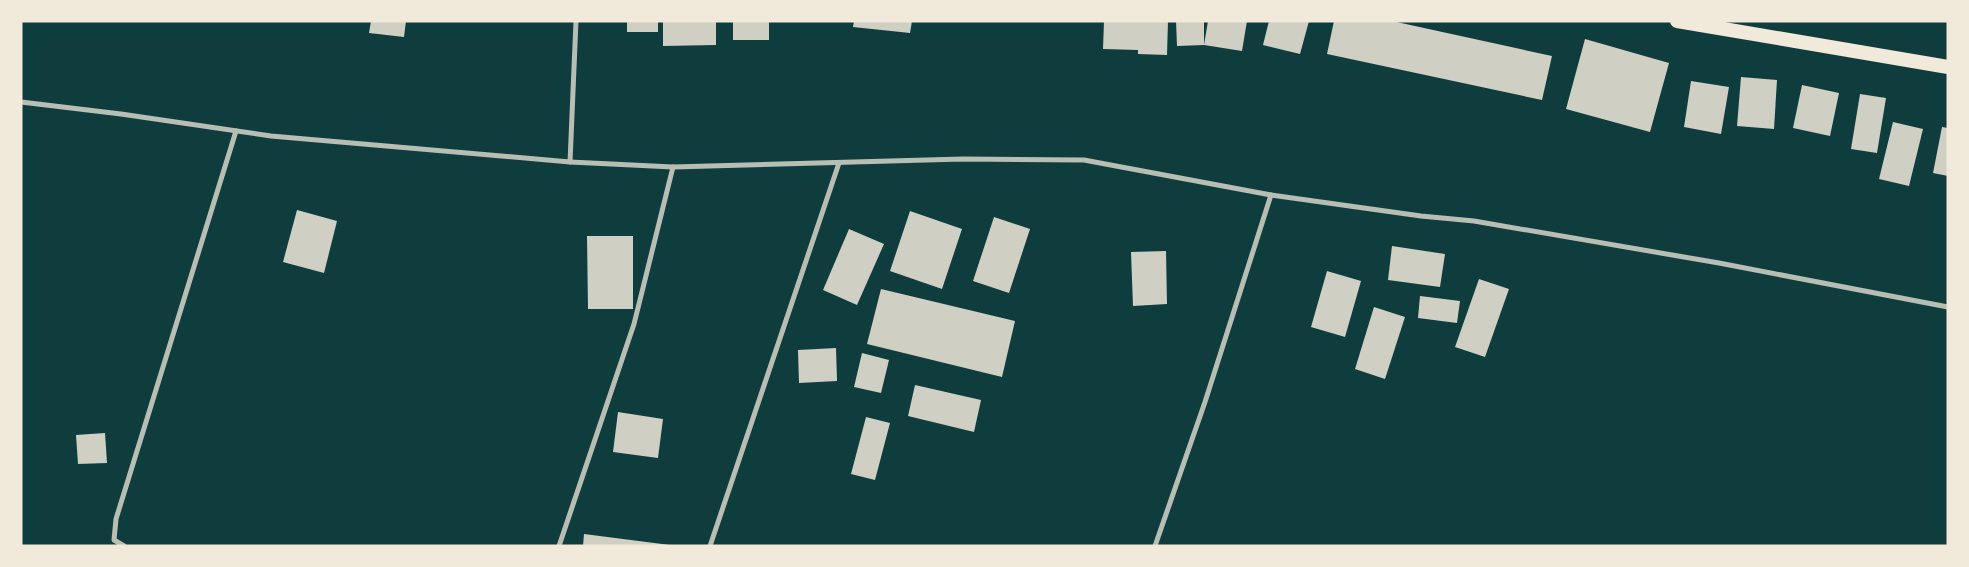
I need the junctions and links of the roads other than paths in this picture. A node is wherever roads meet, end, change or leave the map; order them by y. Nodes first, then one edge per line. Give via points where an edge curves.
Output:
1 (576, 21) edge
2 (1677, 21) edge
3 (1948, 67) edge
4 (21, 102) edge
5 (236, 131) junction
6 (570, 162) junction
7 (839, 163) junction
8 (672, 168) junction
9 (1271, 195) junction
10 (1948, 307) edge
11 (124, 546) edge
12 (559, 546) edge
13 (710, 546) edge
14 (1154, 546) edge

1 - 6 street
2 - 3 highway
4 - 5 street
5 - 6 street
5 - 11 street via 116,519 114,540
6 - 8 street
7 - 8 street
7 - 9 street via 1084,160
7 - 13 street
8 - 12 street via 634,324
9 - 10 street via 1474,221
9 - 14 street via 1205,402

